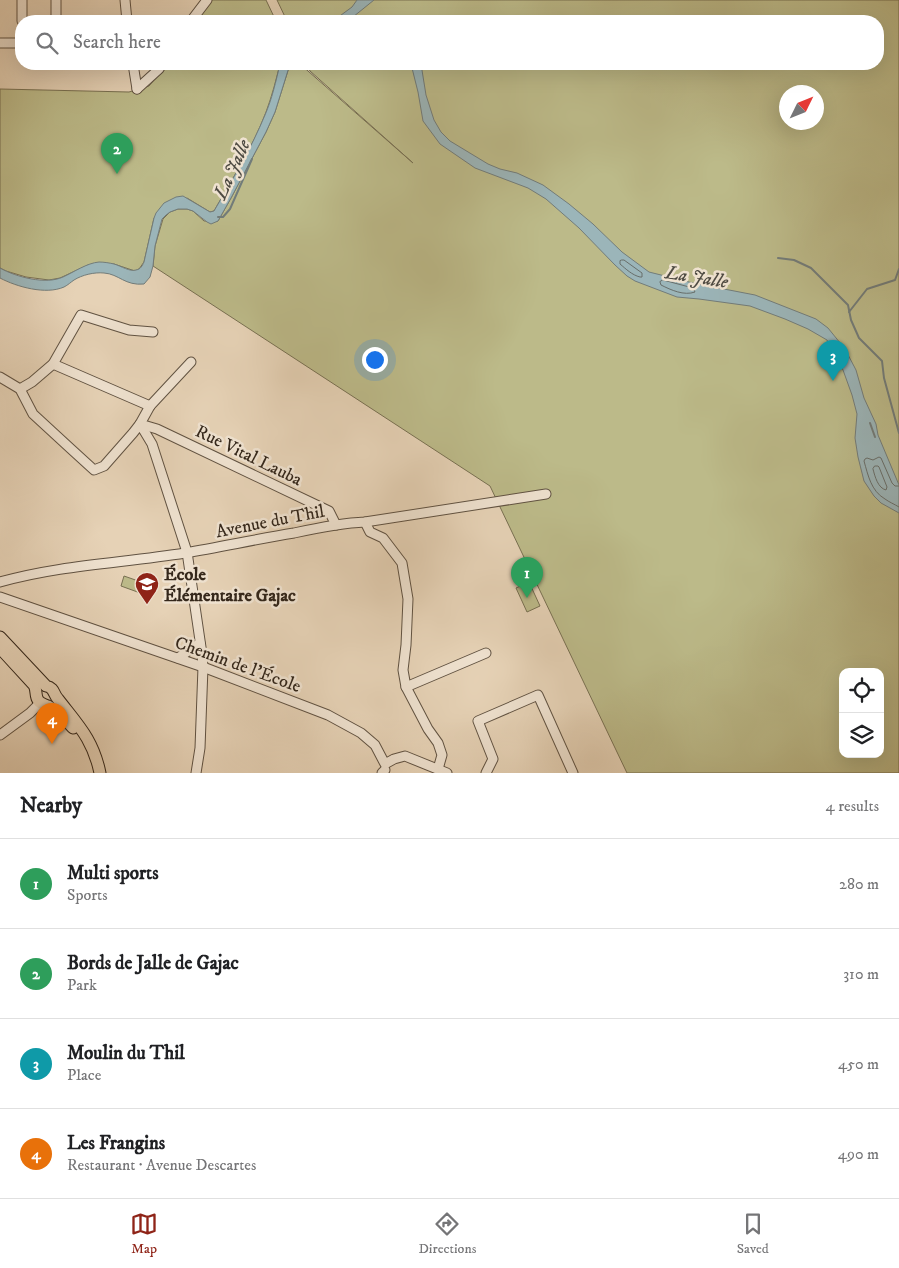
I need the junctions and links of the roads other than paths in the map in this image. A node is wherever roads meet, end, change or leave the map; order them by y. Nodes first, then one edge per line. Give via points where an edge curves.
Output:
1 (22, 0) edge
2 (56, 0) edge
3 (125, 0) edge
4 (207, 0) edge
5 (22, 15) edge
6 (56, 15) edge
7 (126, 15) edge
8 (196, 15) edge
9 (0, 43) edge
10 (15, 43) edge
11 (134, 70) edge
12 (157, 70) edge
13 (153, 332) dead end
14 (191, 362) dead end
15 (53, 364) junction
16 (0, 377) edge
17 (20, 389) junction
18 (150, 406) junction
19 (140, 424) junction
20 (546, 494) dead end
21 (365, 522) junction
22 (336, 525) junction
23 (187, 552) junction
24 (0, 582) edge
25 (0, 597) edge
26 (0, 637) edge
27 (200, 642) junction
28 (0, 648) edge
29 (486, 653) dead end
30 (178, 658) junction
31 (203, 667) junction
32 (406, 687) junction
33 (42, 688) junction
34 (55, 696) junction
35 (43, 704) junction
36 (0, 735) edge
37 (438, 769) junction
38 (384, 770) edge
39 (93, 773) edge
40 (100, 773) edge
41 (196, 773) edge
42 (447, 773) edge
43 (486, 773) edge
44 (573, 773) edge

1 - 5 street
2 - 6 street
3 - 7 street
4 - 8 street
9 - 10 street
11 - 12 street via 137,88
13 - 15 street via 128,330 81,315
14 - 18 street
15 - 17 street
15 - 18 street
16 - 17 street
17 - 19 street via 34,414 94,470 104,466
18 - 19 street
19 - 22 street, Rue Vital Lauba via 157,429 329,511
19 - 23 street via 152,444
20 - 21 street, Avenue du Thil
21 - 22 street, Avenue du Thil
21 - 32 street via 370,532 383,538 402,563 408,599 403,670
22 - 23 street, Avenue du Thil
23 - 24 street, Avenue du Thil via 64,568
23 - 27 street
25 - 30 street, Chemin de l'École
26 - 33 main road
27 - 30 street
27 - 31 street
28 - 33 main road
29 - 32 street
30 - 31 street, Chemin de l'École
31 - 38 street, Chemin de l'École via 328,715 361,733 375,745
31 - 41 street
32 - 37 street via 438,743 442,756
33 - 34 main road via 53,689
33 - 35 main road via 36,698
34 - 35 main road via 50,704
34 - 40 main road via 90,741
35 - 36 street
35 - 39 main road via 68,721 80,738
37 - 38 street, Chemin de l'École via 405,756 394,759
37 - 42 street, Chemin de l'École
43 - 44 street via 493,759 478,721 538,695

